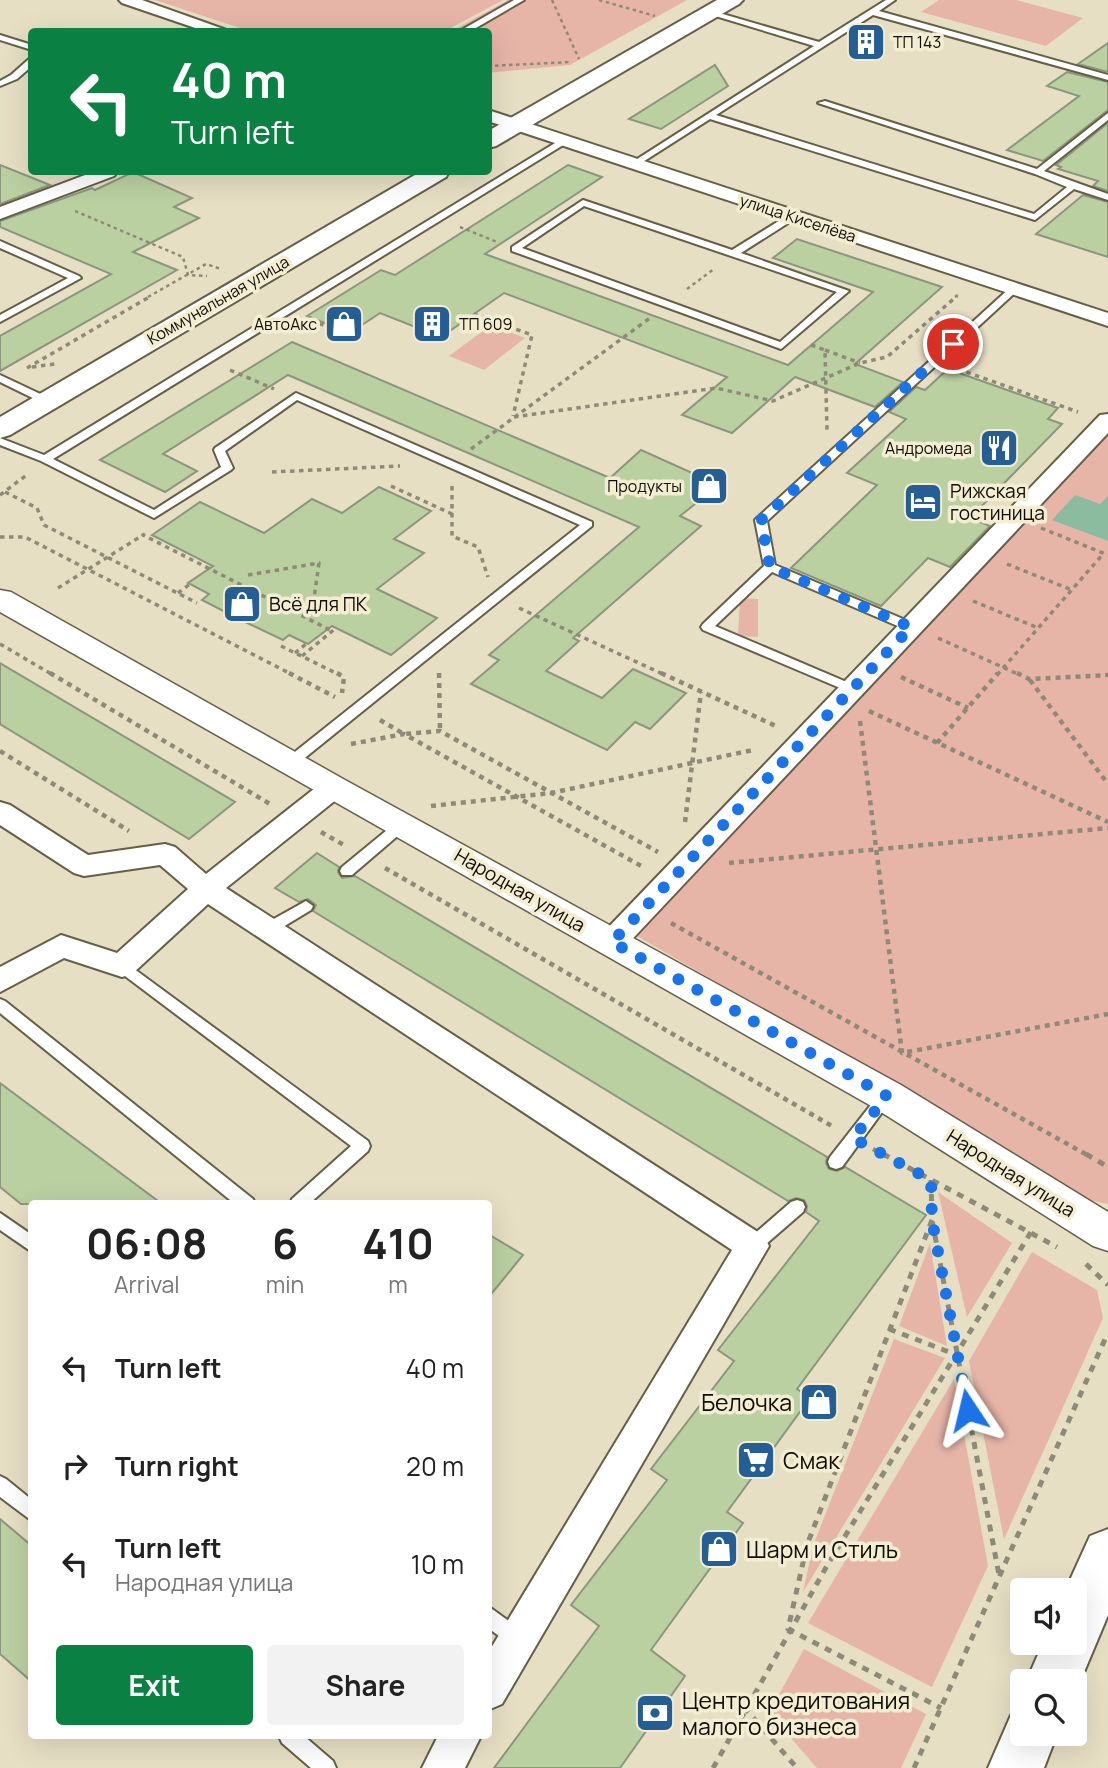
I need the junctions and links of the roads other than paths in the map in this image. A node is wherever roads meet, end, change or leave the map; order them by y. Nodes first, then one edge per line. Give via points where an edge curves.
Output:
1 (127, 0) edge
2 (520, 0) edge
3 (732, 0) edge
4 (891, 0) edge
5 (712, 12) junction
6 (873, 12) junction
7 (212, 28) edge
8 (469, 28) edge
9 (0, 37) edge
10 (820, 45) junction
11 (28, 47) edge
12 (28, 65) edge
13 (1108, 78) edge
14 (0, 84) edge
15 (822, 103) dead end
16 (709, 116) junction
17 (1108, 116) edge
18 (492, 117) edge
19 (517, 124) junction
20 (492, 139) edge
21 (565, 141) junction
22 (635, 163) junction
23 (1038, 172) junction
24 (100, 175) edge
25 (432, 175) edge
26 (1073, 186) junction
27 (1108, 197) edge
28 (0, 213) edge
29 (793, 216) junction
30 (0, 244) edge
31 (733, 254) junction
32 (1014, 289) junction
33 (1104, 314) edge
34 (0, 318) edge
35 (953, 344) junction
36 (965, 348) dead end
37 (2, 380) edge
38 (47, 401) junction
39 (1107, 421) edge
40 (0, 429) edge
41 (0, 441) edge
42 (45, 459) junction
43 (770, 567) junction
44 (0, 598) edge
45 (919, 630) junction
46 (855, 698) junction
47 (296, 757) junction
48 (332, 788) junction
49 (0, 812) edge
50 (414, 816) junction
51 (346, 871) dead end
52 (206, 889) junction
53 (306, 906) dead end
54 (268, 929) junction
55 (612, 942) junction
56 (122, 966) junction
57 (0, 981) edge
58 (0, 1005) edge
59 (887, 1096) junction
60 (836, 1162) dead end
61 (242, 1200) edge
62 (302, 1200) edge
63 (797, 1207) dead end
64 (0, 1220) edge
65 (1108, 1233) edge
66 (28, 1242) edge
67 (752, 1246) junction
68 (0, 1485) edge
69 (28, 1509) edge
70 (1108, 1554) edge
71 (1087, 1602) edge
72 (492, 1619) edge
73 (518, 1640) junction
74 (492, 1683) edge
75 (292, 1739) edge
76 (459, 1739) edge
77 (1025, 1746) edge
78 (326, 1768) edge
79 (442, 1768) edge
80 (1016, 1768) edge

1 - 7 street
2 - 8 lane
3 - 5 main road
4 - 6 lane
5 - 10 lane
5 - 19 main road
6 - 10 lane
6 - 13 lane
9 - 11 lane
10 - 16 lane
12 - 14 lane
15 - 23 lane
16 - 22 lane
16 - 26 lane via 1035,217
17 - 23 lane
18 - 19 street, улица Киселёва
19 - 20 main road
19 - 21 street, улица Киселёва
21 - 22 street, улица Киселёва
21 - 42 lane
22 - 29 street, улица Киселёва
23 - 26 lane
24 - 28 street
25 - 38 main road, Коммунальная улица
26 - 27 lane
29 - 31 lane
29 - 32 street, улица Киселёва
30 - 34 lane via 76,278
31 - 31 lane via 844,291 780,346 514,249 583,203
32 - 33 street, улица Киселёва
32 - 35 lane
35 - 36 lane
35 - 43 lane via 761,520
37 - 38 lane
38 - 40 main road, Коммунальная улица
39 - 45 street
41 - 42 lane
42 - 47 lane via 155,515 227,468 219,450 296,396 587,524
43 - 45 lane
43 - 46 lane via 706,627
44 - 47 street, Народная улица
45 - 46 street
46 - 55 street via 805,739
47 - 48 street, Народная улица
48 - 50 street, Народная улица
48 - 52 street
49 - 52 street via 84,866 165,854
50 - 51 lane
50 - 55 street, Народная улица
52 - 54 street
52 - 56 street
53 - 54 lane
54 - 67 street
55 - 59 street, Народная улица
56 - 57 street via 61,946
56 - 62 lane via 362,1146
58 - 61 lane
59 - 60 lane
59 - 65 street, Народная улица
63 - 67 lane
64 - 66 lane
67 - 73 street
68 - 69 lane
70 - 71 main road
72 - 73 lane
73 - 74 street
75 - 78 lane
76 - 79 street
77 - 80 main road

